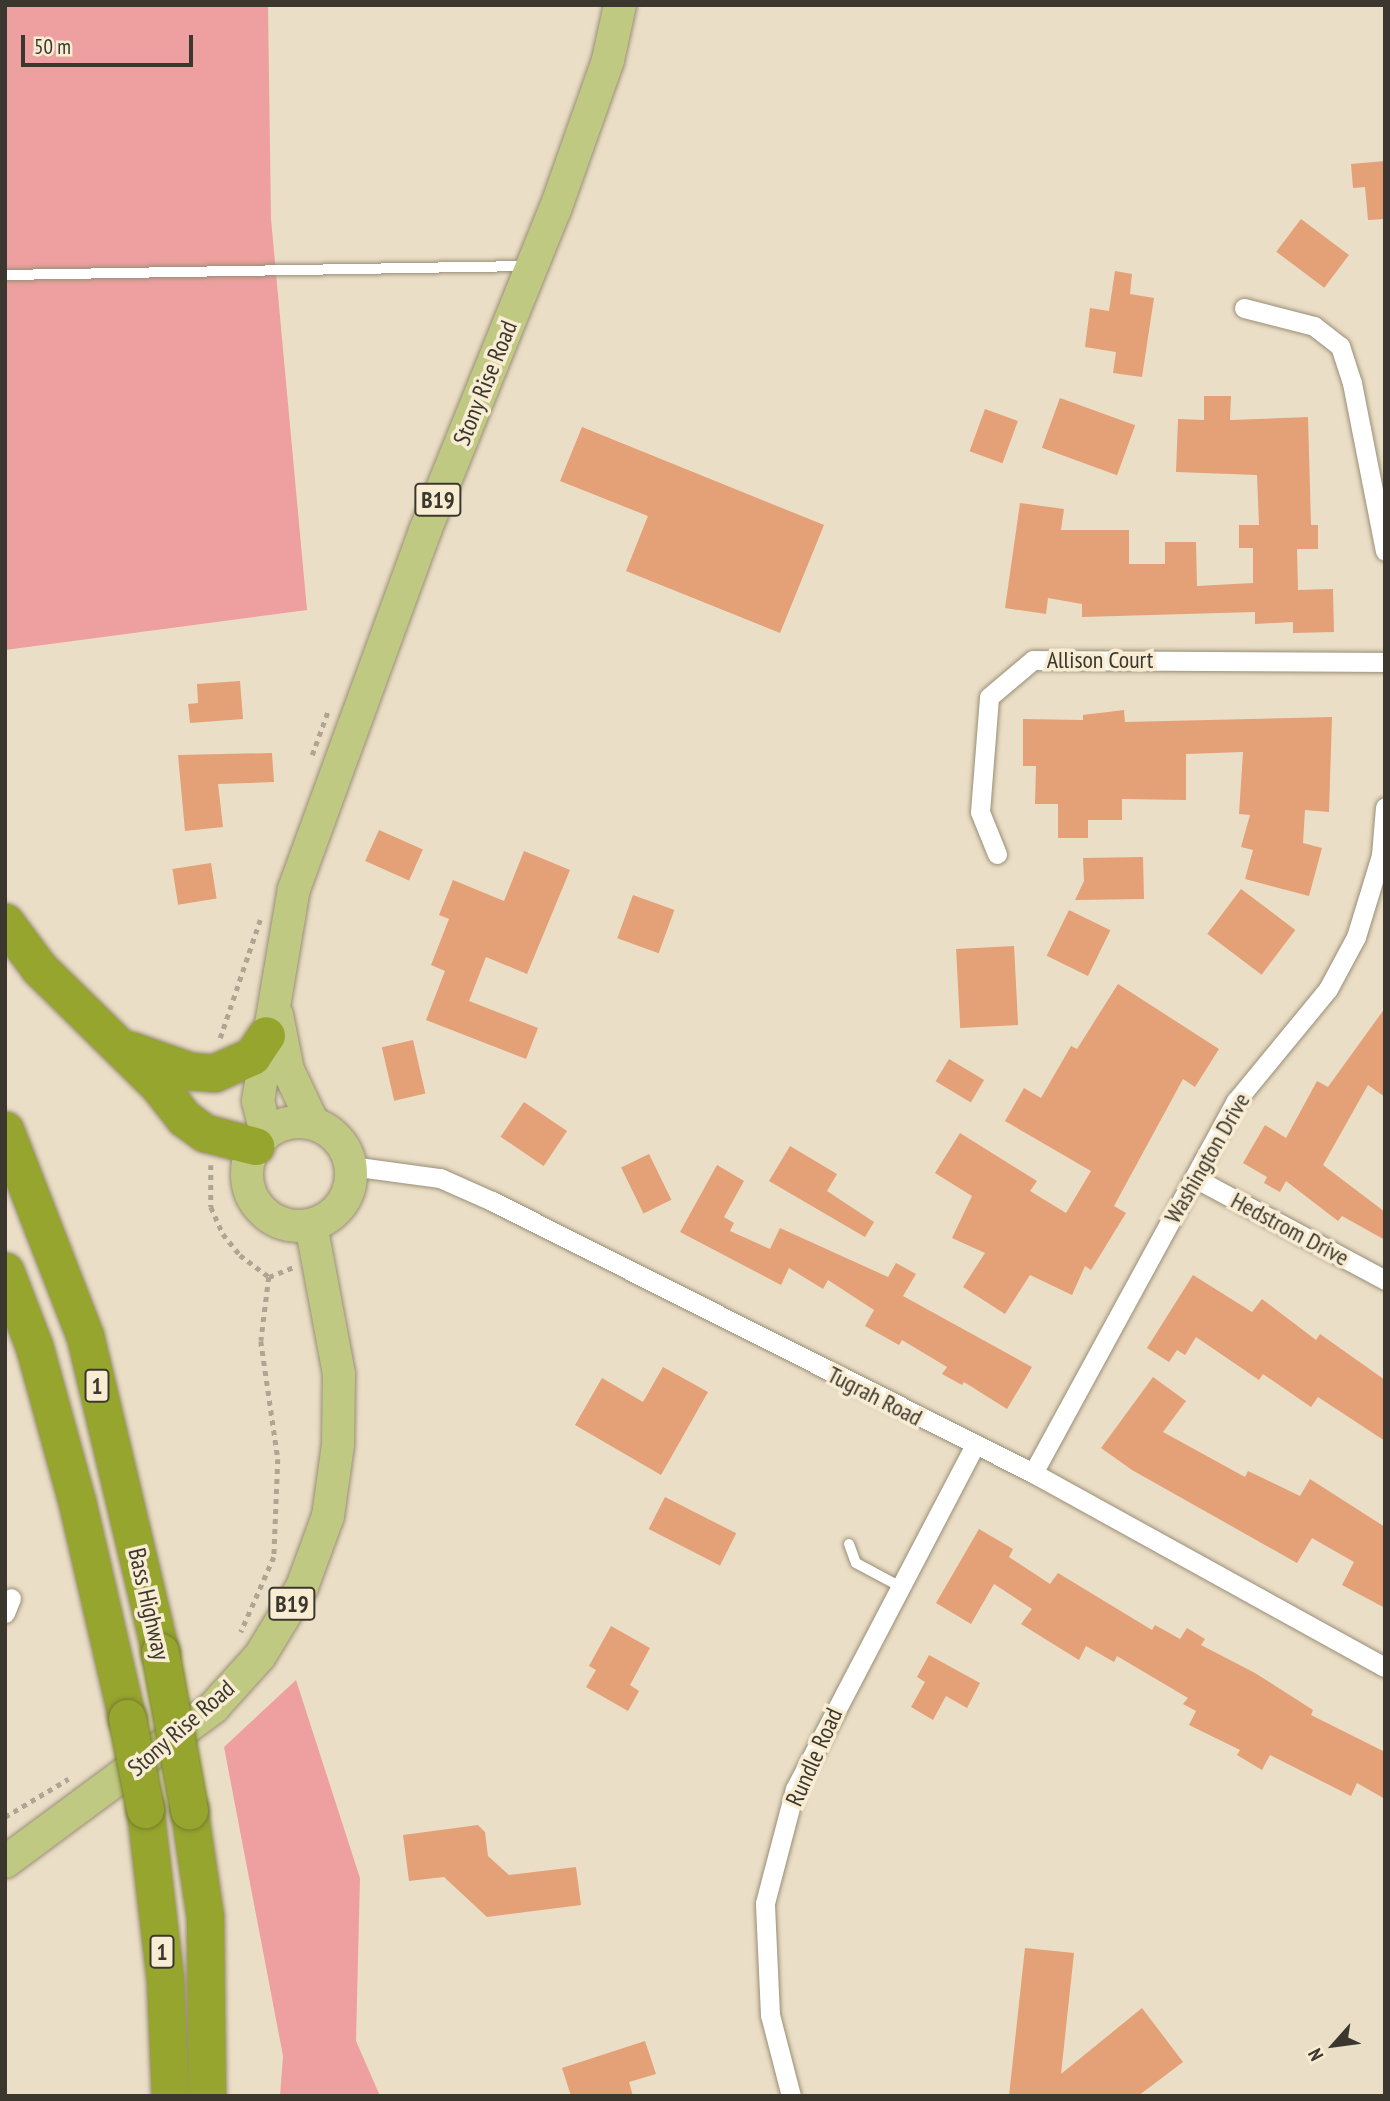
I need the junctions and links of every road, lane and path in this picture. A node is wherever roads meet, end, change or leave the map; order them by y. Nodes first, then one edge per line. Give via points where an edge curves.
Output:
1 (620, 5) edge
2 (532, 266) junction
3 (5, 275) edge
4 (1244, 308) dead end
5 (1385, 551) edge
6 (1385, 662) edge
7 (1385, 807) edge
8 (998, 854) dead end
9 (5, 922) edge
10 (276, 1000) junction
11 (266, 1035) junction
12 (119, 1046) junction
13 (313, 1123) junction
14 (5, 1130) edge
15 (218, 1136) junction
16 (260, 1139) junction
17 (351, 1166) junction
18 (1195, 1178) junction
19 (311, 1224) junction
20 (5, 1270) edge
21 (1385, 1280) edge
22 (974, 1446) junction
23 (1033, 1473) junction
24 (849, 1544) dead end
25 (899, 1586) junction
26 (235, 1645) dead end
27 (1385, 1667) edge
28 (77, 1774) dead end
29 (5, 1817) edge
30 (5, 1862) edge
31 (170, 2096) edge
32 (207, 2096) edge
33 (791, 2096) edge

1 - 2 main road, Stony Rise Road / B19 via 608,60
2 - 3 lane
2 - 10 main road, Stony Rise Road / B19 via 425,531 294,889
4 - 5 street via 1314,326 1340,346 1353,383
6 - 8 street, Allison Court via 1033,660 989,697 980,812
7 - 18 street, Washington Drive via 1381,855 1356,937 1328,989 1236,1101
9 - 12 highway via 39,968
10 - 11 main road, Stony Rise Road / B19
10 - 13 main road, Stony Rise Road / B19 via 288,1070
11 - 12 highway via 252,1056 214,1073 190,1071
11 - 16 main road, Stony Rise Road / B19 via 257,1101
12 - 15 highway via 184,1118
13 - 16 main road via 288,1122
13 - 17 main road, B19 via 338,1139
14 - 32 highway, Bass Highway / 1, bridge via 85,1336 160,1652 205,1917
15 - 16 highway
15 - 26 path via 210,1169 211,1207 223,1234 240,1255 269,1277 261,1341 278,1459 274,1557
16 - 19 main road, B19 via 247,1173 254,1200 283,1223
17 - 19 main road via 344,1199 334,1213
17 - 22 street, Tugrah Road via 416,1173 454,1184
18 - 21 street, Hedstrom Drive
18 - 23 street, Washington Drive
19 - 30 main road, Stony Rise Road / B19 via 340,1374 338,1445 328,1516 302,1587 260,1656 213,1708
20 - 31 highway, Bass Highway / 1, bridge via 34,1346 77,1502 127,1718 145,1809 165,1978
22 - 23 street, Tugrah Road
22 - 25 street, Rundle Road
23 - 27 street, Tugrah Road
24 - 25 lane via 856,1563
25 - 33 street, Rundle Road via 795,1789 765,1903 770,2015
28 - 29 path

